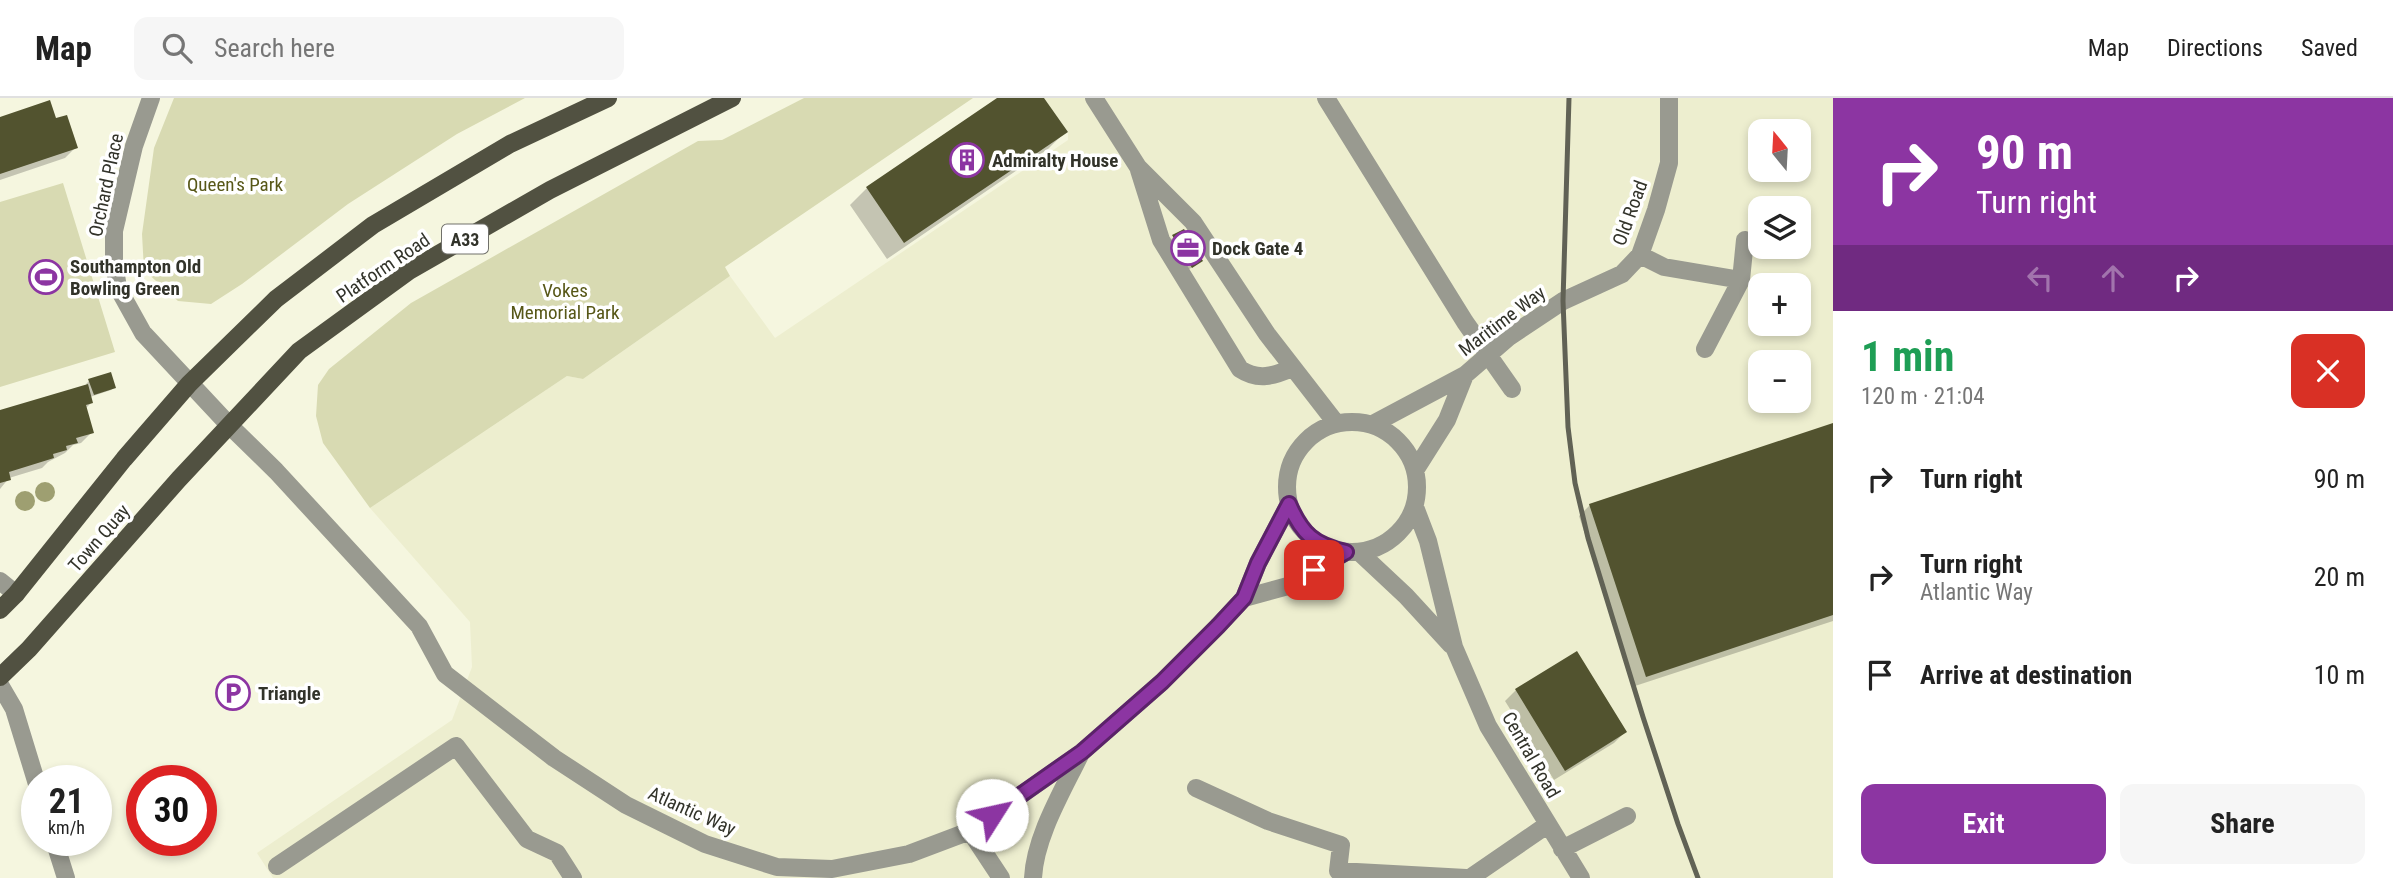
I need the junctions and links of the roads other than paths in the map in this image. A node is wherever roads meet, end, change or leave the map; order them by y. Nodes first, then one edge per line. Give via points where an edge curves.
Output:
1 (151, 98) edge
2 (608, 98) edge
3 (732, 98) edge
4 (1094, 98) edge
5 (1325, 98) edge
6 (1670, 98) edge
7 (1138, 167) junction
8 (1745, 240) dead end
9 (1640, 255) junction
10 (1741, 280) junction
11 (1563, 301) joint
12 (1705, 349) dead end
13 (1488, 355) junction
14 (1292, 368) junction
15 (1465, 375) junction
16 (189, 384) junction
17 (1511, 390) dead end
18 (1336, 423) junction
19 (1373, 424) junction
20 (229, 425) junction
21 (1416, 469) junction
22 (1289, 504) junction
23 (1415, 507) junction
24 (1353, 552) junction
25 (0, 581) edge
26 (16, 594) junction
27 (1244, 598) junction
28 (0, 610) edge
29 (1454, 647) junction
30 (0, 677) edge
31 (0, 685) edge
32 (1082, 752) junction
33 (31, 765) edge
34 (1196, 788) dead end
35 (1628, 816) dead end
36 (1547, 825) junction
37 (970, 831) junction
38 (1562, 849) junction
39 (59, 856) edge
40 (277, 866) dead end
41 (66, 878) edge
42 (573, 878) edge
43 (1001, 878) edge
44 (1033, 878) edge
45 (1468, 878) edge
46 (1581, 878) edge

1 - 16 street, Orchard Place via 134,146 114,231 114,262 118,288 143,333
2 - 16 main road, Platform Road via 510,144 373,226 276,299
3 - 20 main road, Platform Road / A33 via 550,190 409,271 299,351
4 - 7 street
5 - 13 street
6 - 9 street, Old Road via 1670,163
7 - 14 street via 1193,222
7 - 14 street via 1161,240 1240,369 1271,377
8 - 10 street
9 - 10 street via 1664,267
9 - 11 street, Old Road via 1622,274
10 - 12 street
11 - 13 street, Maritime Way
13 - 15 street, Maritime Way
13 - 17 street
14 - 18 street
15 - 19 street, Maritime Way
15 - 21 street, Maritime Way via 1447,420
16 - 20 street, Orchard Place
16 - 26 main road, Town Quay
18 - 19 street
18 - 22 street via 1301,445 1286,483
19 - 21 street via 1407,449
20 - 30 main road, Town Quay / A33
20 - 37 street, Atlantic Way via 419,626 445,674 554,758 626,805 705,844 777,867 832,869 909,854
21 - 23 street
22 - 24 street via 1310,537 1326,548
22 - 27 street, Atlantic Way
23 - 24 street via 1394,538 1378,548
23 - 29 street, Central Road
24 - 27 street via 1288,586
24 - 29 street, Central Road via 1406,596
25 - 26 street
26 - 28 main road, Town Quay
27 - 32 street, Atlantic Way via 1162,682
29 - 36 street, Central Road via 1488,726
31 - 33 street via 14,709
32 - 37 street, Atlantic Way
32 - 44 street via 1050,818
34 - 45 street via 1268,821 1341,845 1338,871
35 - 38 street
36 - 38 street, Central Road
36 - 45 street
37 - 43 street
38 - 46 street, Central Road
39 - 41 street
40 - 42 street via 456,746 527,839 557,853

